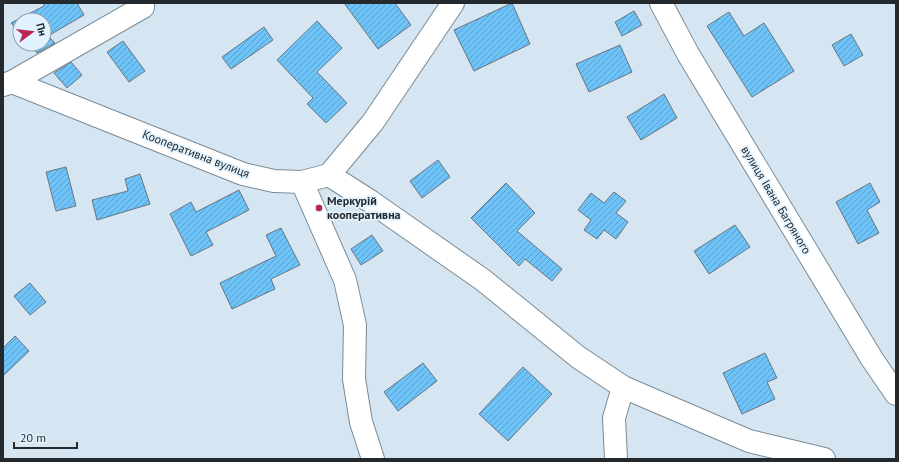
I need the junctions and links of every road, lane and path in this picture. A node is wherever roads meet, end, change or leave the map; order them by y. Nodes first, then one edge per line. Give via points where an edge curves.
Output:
1 (143, 3) edge
2 (453, 3) edge
3 (661, 3) edge
4 (7, 83) edge
5 (329, 175) junction
6 (302, 182) junction
7 (623, 388) junction
8 (896, 394) edge
9 (373, 459) edge
10 (616, 459) edge
11 (824, 459) edge

1 - 4 street via 143,7
2 - 5 street via 373,122
3 - 8 street, вулиця Івана Багряного via 700,75 872,359
4 - 6 street, Кооперативна вулиця via 243,174 274,181
5 - 6 street, Кооперативна вулиця
5 - 7 street via 370,200 483,280 578,357
6 - 9 street via 345,280 355,325 354,379 361,422
7 - 10 street via 614,418
7 - 11 street via 749,441

